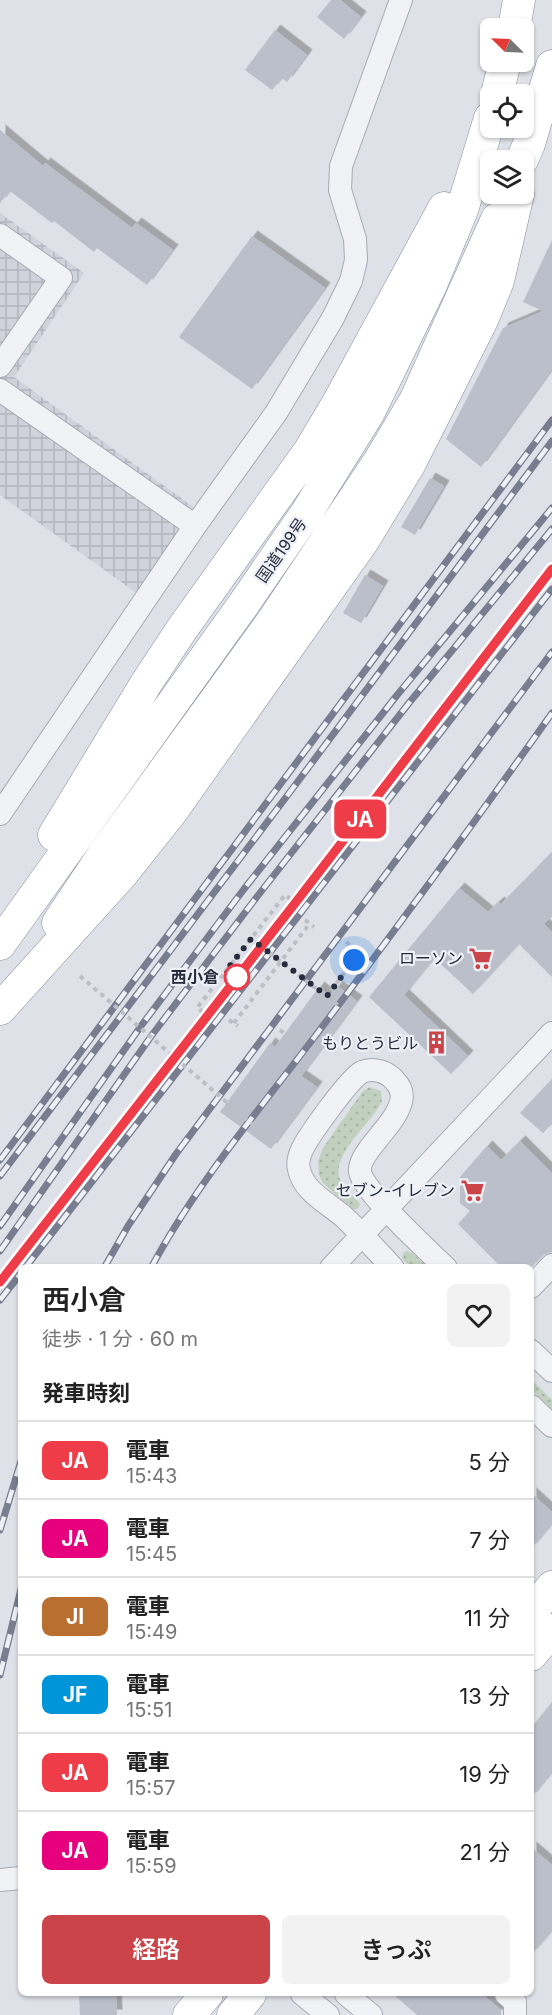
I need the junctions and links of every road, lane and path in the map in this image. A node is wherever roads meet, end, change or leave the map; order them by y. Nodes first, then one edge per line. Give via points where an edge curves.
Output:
1 (401, 0) edge
2 (519, 0) edge
3 (516, 18) edge
4 (552, 66) edge
5 (481, 138) edge
6 (484, 138) edge
7 (527, 150) edge
8 (504, 204) edge
9 (516, 204) edge
10 (0, 235) edge
11 (0, 366) edge
12 (0, 390) edge
13 (195, 526) junction
14 (0, 814) edge
15 (292, 900) dead end
16 (0, 915) edge
17 (305, 920) dead end
18 (251, 939) junction
19 (346, 942) dead end
20 (0, 944) edge
21 (360, 952) junction
22 (365, 956) dead end
23 (281, 961) junction
24 (80, 975) dead end
25 (327, 996) junction
26 (0, 1008) edge
27 (203, 1012) dead end
28 (229, 1020) dead end
29 (280, 1030) dead end
30 (552, 1033) edge
31 (293, 1041) junction
32 (299, 1045) dead end
33 (303, 1103) dead end
34 (281, 1131) junction
35 (387, 1209) junction
36 (361, 1235) junction
37 (335, 1264) edge
38 (389, 1264) edge
39 (442, 1264) edge
40 (552, 1265) edge
41 (534, 1284) edge
42 (534, 1354) edge
43 (552, 1371) edge
44 (534, 1409) edge
45 (552, 1426) edge
46 (552, 1587) edge
47 (534, 1608) edge
48 (552, 1630) edge
49 (534, 1651) edge
50 (205, 1996) edge
51 (248, 1996) edge
52 (304, 1996) edge
53 (348, 1996) edge
54 (189, 2015) edge
55 (233, 2015) edge
56 (328, 2015) edge
57 (371, 2015) edge

1 - 13 street via 341,166 340,190 355,238 351,282 276,413
2 - 3 highway
4 - 7 highway
5 - 16 highway via 310,450 182,629 41,857
6 - 20 highway, 国道199号 via 462,210 430,287 369,412 243,605
8 - 26 highway, 国道199号 via 415,401 380,460 272,622 111,844
9 - 26 highway via 498,281 483,318 409,465 363,541 172,811 122,874
10 - 11 street via 61,278
12 - 13 street
13 - 14 street
15 - 18 path via 285,895
17 - 23 path via 311,926
18 - 23 path, bridge
18 - 27 path via 197,1008
19 - 21 path
21 - 22 path
21 - 25 path
23 - 25 path, bridge
23 - 28 path via 236,1023
24 - 34 path, bridge via 273,1142
25 - 31 path
25 - 34 path, bridge via 347,1012 267,1119
29 - 31 path
30 - 35 street
31 - 32 path
33 - 34 path
35 - 36 street
35 - 36 street via 362,1178 360,1164 397,1111 401,1089 387,1074 368,1070 349,1084 305,1144 298,1162 306,1185
35 - 39 street
36 - 37 street
36 - 38 street
40 - 41 street
42 - 43 street
44 - 45 street
46 - 47 highway
48 - 49 highway
50 - 54 highway
51 - 55 highway
52 - 56 street
53 - 57 street

